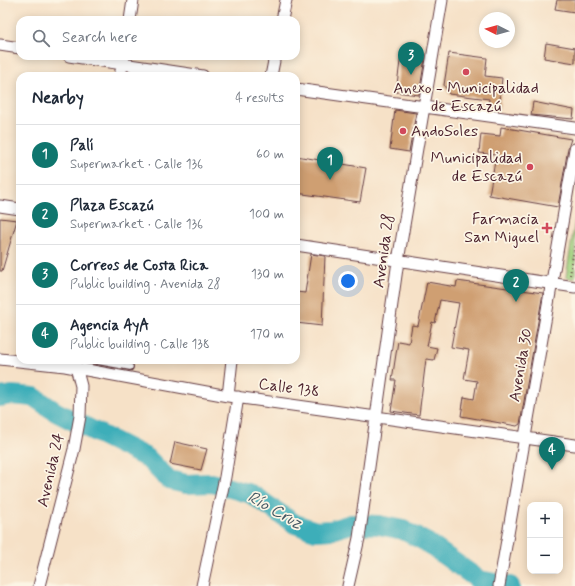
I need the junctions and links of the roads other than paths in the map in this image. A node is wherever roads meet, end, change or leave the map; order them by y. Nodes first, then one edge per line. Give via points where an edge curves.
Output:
1 (133, 0) edge
2 (286, 0) edge
3 (442, 0) edge
4 (131, 16) edge
5 (283, 16) edge
6 (0, 45) edge
7 (16, 47) edge
8 (90, 60) edge
9 (274, 60) edge
10 (122, 66) edge
11 (171, 72) edge
12 (272, 72) edge
13 (300, 90) edge
14 (423, 106) junction
15 (575, 128) edge
16 (575, 149) edge
17 (0, 206) edge
18 (16, 208) edge
19 (300, 246) edge
20 (398, 261) junction
21 (552, 285) junction
22 (571, 287) edge
23 (0, 359) edge
24 (16, 360) edge
25 (62, 364) edge
26 (113, 364) edge
27 (232, 364) edge
28 (75, 365) edge
29 (130, 367) dead end
30 (233, 397) junction
31 (377, 416) junction
32 (524, 438) junction
33 (575, 445) edge
34 (39, 586) edge
35 (202, 586) edge
36 (348, 586) edge
37 (499, 586) edge

1 - 4 street
2 - 5 street
3 - 14 street, Avenida 28
6 - 7 street
8 - 10 street
9 - 12 street
10 - 11 street
13 - 14 street
14 - 15 street
14 - 20 street, Avenida 28
16 - 21 street, Avenida 30
17 - 18 street
19 - 20 street
20 - 21 street
20 - 31 street, Avenida 28
21 - 22 street
21 - 32 street, Avenida 30
23 - 24 street, Calle 138
25 - 28 street, Calle 138
26 - 29 lane
27 - 30 street
28 - 30 street, Calle 138
28 - 34 street, Avenida 24 via 81,386 80,416
30 - 31 street, Calle 138
30 - 35 street via 225,478
31 - 32 street, Calle 138
31 - 36 street, Avenida 28
32 - 33 street, Calle 138
32 - 37 street, Avenida 30

